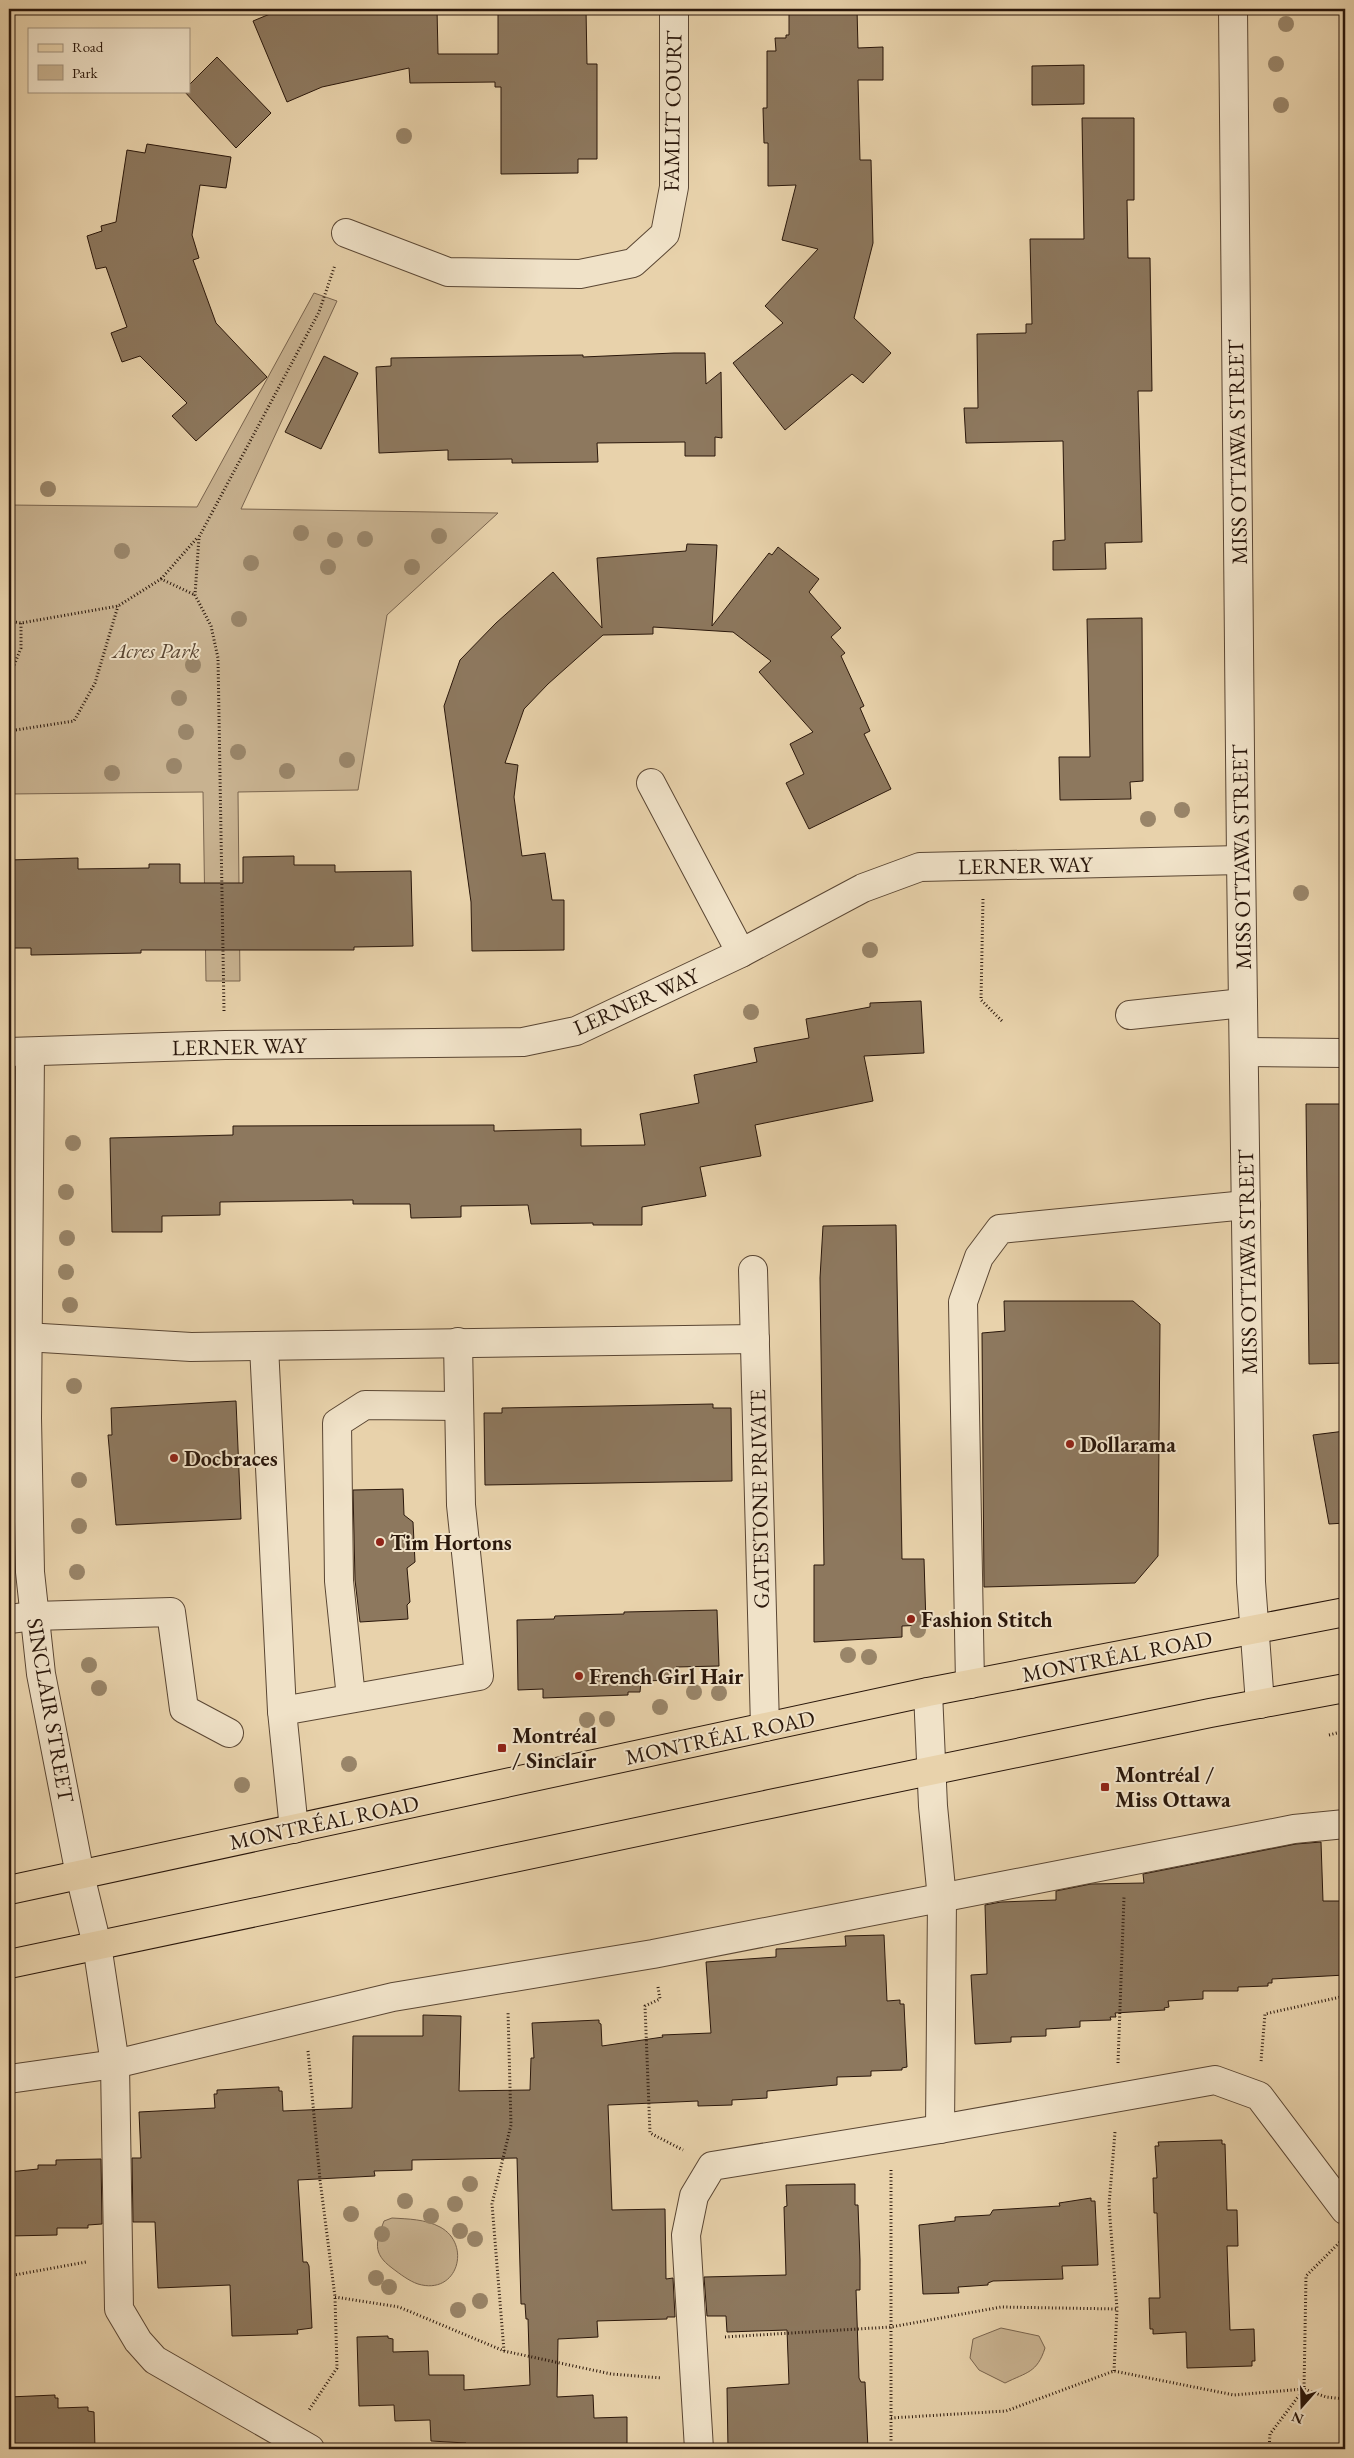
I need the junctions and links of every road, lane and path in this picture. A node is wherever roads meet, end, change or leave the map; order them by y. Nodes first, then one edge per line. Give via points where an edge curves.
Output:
1 (674, 9) edge
2 (1233, 9) edge
3 (346, 233) joint
4 (199, 537) junction
5 (161, 579) junction
6 (195, 595) junction
7 (118, 606) junction
8 (9, 621) edge
9 (21, 623) junction
10 (9, 678) edge
11 (9, 731) edge
12 (652, 783) dead end
13 (1241, 860) junction
14 (983, 866) junction
15 (741, 953) junction
16 (1243, 1003) junction
17 (1130, 1014) dead end
18 (1004, 1022) dead end
19 (224, 1045) junction
20 (19, 1052) edge
21 (1244, 1052) junction
22 (1345, 1053) edge
23 (1246, 1205) junction
24 (753, 1270) dead end
25 (18, 1336) edge
26 (755, 1339) junction
27 (458, 1342) junction
28 (264, 1346) junction
29 (459, 1406) junction
30 (1345, 1612) edge
31 (22, 1618) edge
32 (1254, 1630) junction
33 (970, 1684) junction
34 (1345, 1688) edge
35 (928, 1692) junction
36 (351, 1698) junction
37 (1260, 1704) junction
38 (282, 1711) junction
39 (765, 1727) junction
40 (1345, 1731) edge
41 (229, 1733) dead end
42 (1329, 1735) dead end
43 (932, 1772) junction
44 (1345, 1824) edge
45 (294, 1829) junction
46 (1125, 1863) junction
47 (80, 1875) junction
48 (9, 1890) edge
49 (942, 1898) junction
50 (97, 1945) junction
51 (653, 1954) junction
52 (9, 1964) edge
53 (508, 1978) junction
54 (1345, 1996) edge
55 (305, 2018) junction
56 (115, 2064) junction
57 (9, 2079) edge
58 (1258, 2096) junction
59 (1117, 2098) junction
60 (940, 2129) junction
61 (891, 2137) junction
62 (712, 2166) junction
63 (1345, 2210) edge
64 (1345, 2236) edge
65 (118, 2256) junction
66 (9, 2276) edge
67 (335, 2297) junction
68 (1117, 2309) junction
69 (891, 2327) junction
70 (692, 2338) junction
71 (504, 2351) junction
72 (1114, 2371) junction
73 (695, 2380) junction
74 (1304, 2389) junction
75 (1345, 2399) edge
76 (891, 2418) junction
77 (301, 2444) edge
78 (699, 2449) edge
79 (891, 2449) edge
80 (1269, 2449) edge

1 - 3 street, FAMLIT COURT via 674,187 665,234 633,263 580,274 448,272
2 - 13 street, MISS OTTAWA STREET
3 - 4 path via 319,312
4 - 5 path
4 - 6 path
5 - 6 path
5 - 7 path
6 - 19 path via 211,626 218,658
7 - 9 path
7 - 11 path via 96,683 74,721
8 - 9 path
9 - 10 path via 22,648
12 - 15 street
13 - 14 street, LERNER WAY
13 - 16 street, MISS OTTAWA STREET
14 - 15 street, LERNER WAY via 920,867 863,888
14 - 18 path via 981,1000
15 - 19 street, LERNER WAY via 576,1031 523,1042
16 - 17 street
16 - 21 street, MISS OTTAWA STREET
19 - 20 street, LERNER WAY
20 - 25 street, SINCLAIR STREET
21 - 22 street
21 - 23 street, MISS OTTAWA STREET
23 - 32 street, MISS OTTAWA STREET
23 - 33 street via 1000,1229 979,1257 963,1302
24 - 26 street, GATESTONE PRIVATE
25 - 28 street via 191,1347
25 - 31 street, SINCLAIR STREET via 30,1562
26 - 27 street
26 - 39 street, GATESTONE PRIVATE
27 - 28 street
27 - 29 street
28 - 38 street
29 - 36 street via 460,1505 479,1676
29 - 36 street via 366,1405 337,1423 339,1581
30 - 32 main road, MONTRÉAL ROAD
31 - 41 street via 171,1612 184,1709
31 - 47 street, SINCLAIR STREET via 40,1674
32 - 33 main road, MONTRÉAL ROAD
32 - 37 street, MISS OTTAWA STREET
33 - 35 main road, MONTRÉAL ROAD
34 - 37 main road
35 - 39 main road, MONTRÉAL ROAD
35 - 43 street
36 - 38 street
37 - 43 main road
38 - 45 street
39 - 45 main road, MONTRÉAL ROAD
40 - 42 path
43 - 49 street
43 - 50 main road
44 - 46 street via 1294,1829
45 - 47 main road, MONTRÉAL ROAD
46 - 49 street
46 - 59 path
47 - 48 main road, MONTRÉAL ROAD
47 - 50 street, SINCLAIR STREET
49 - 51 street
49 - 60 street
50 - 52 main road
50 - 56 street, SINCLAIR STREET
51 - 53 street
51 - 62 path via 660,1999 644,2006 650,2133
53 - 55 street via 393,1998
53 - 71 path via 511,2125 492,2204
54 - 58 path via 1265,2014
55 - 56 street
55 - 67 path
56 - 57 street
56 - 65 street, SINCLAIR STREET
58 - 59 street via 1215,2080
58 - 63 street
59 - 60 street
59 - 68 path via 1109,2205
60 - 61 street
61 - 62 street
61 - 69 path
62 - 70 street via 694,2196 686,2235
64 - 74 path via 1306,2276
65 - 66 path
65 - 77 street, SINCLAIR STREET via 119,2310 138,2341 155,2360
67 - 71 path via 398,2307
67 - 77 path via 337,2368
68 - 69 path via 1001,2307
68 - 72 path
69 - 70 path
69 - 76 path
70 - 73 street
71 - 73 path via 611,2374
72 - 74 path via 1234,2395
72 - 76 path via 1006,2411
73 - 78 street
74 - 75 path
74 - 80 path via 1270,2434
76 - 79 path

